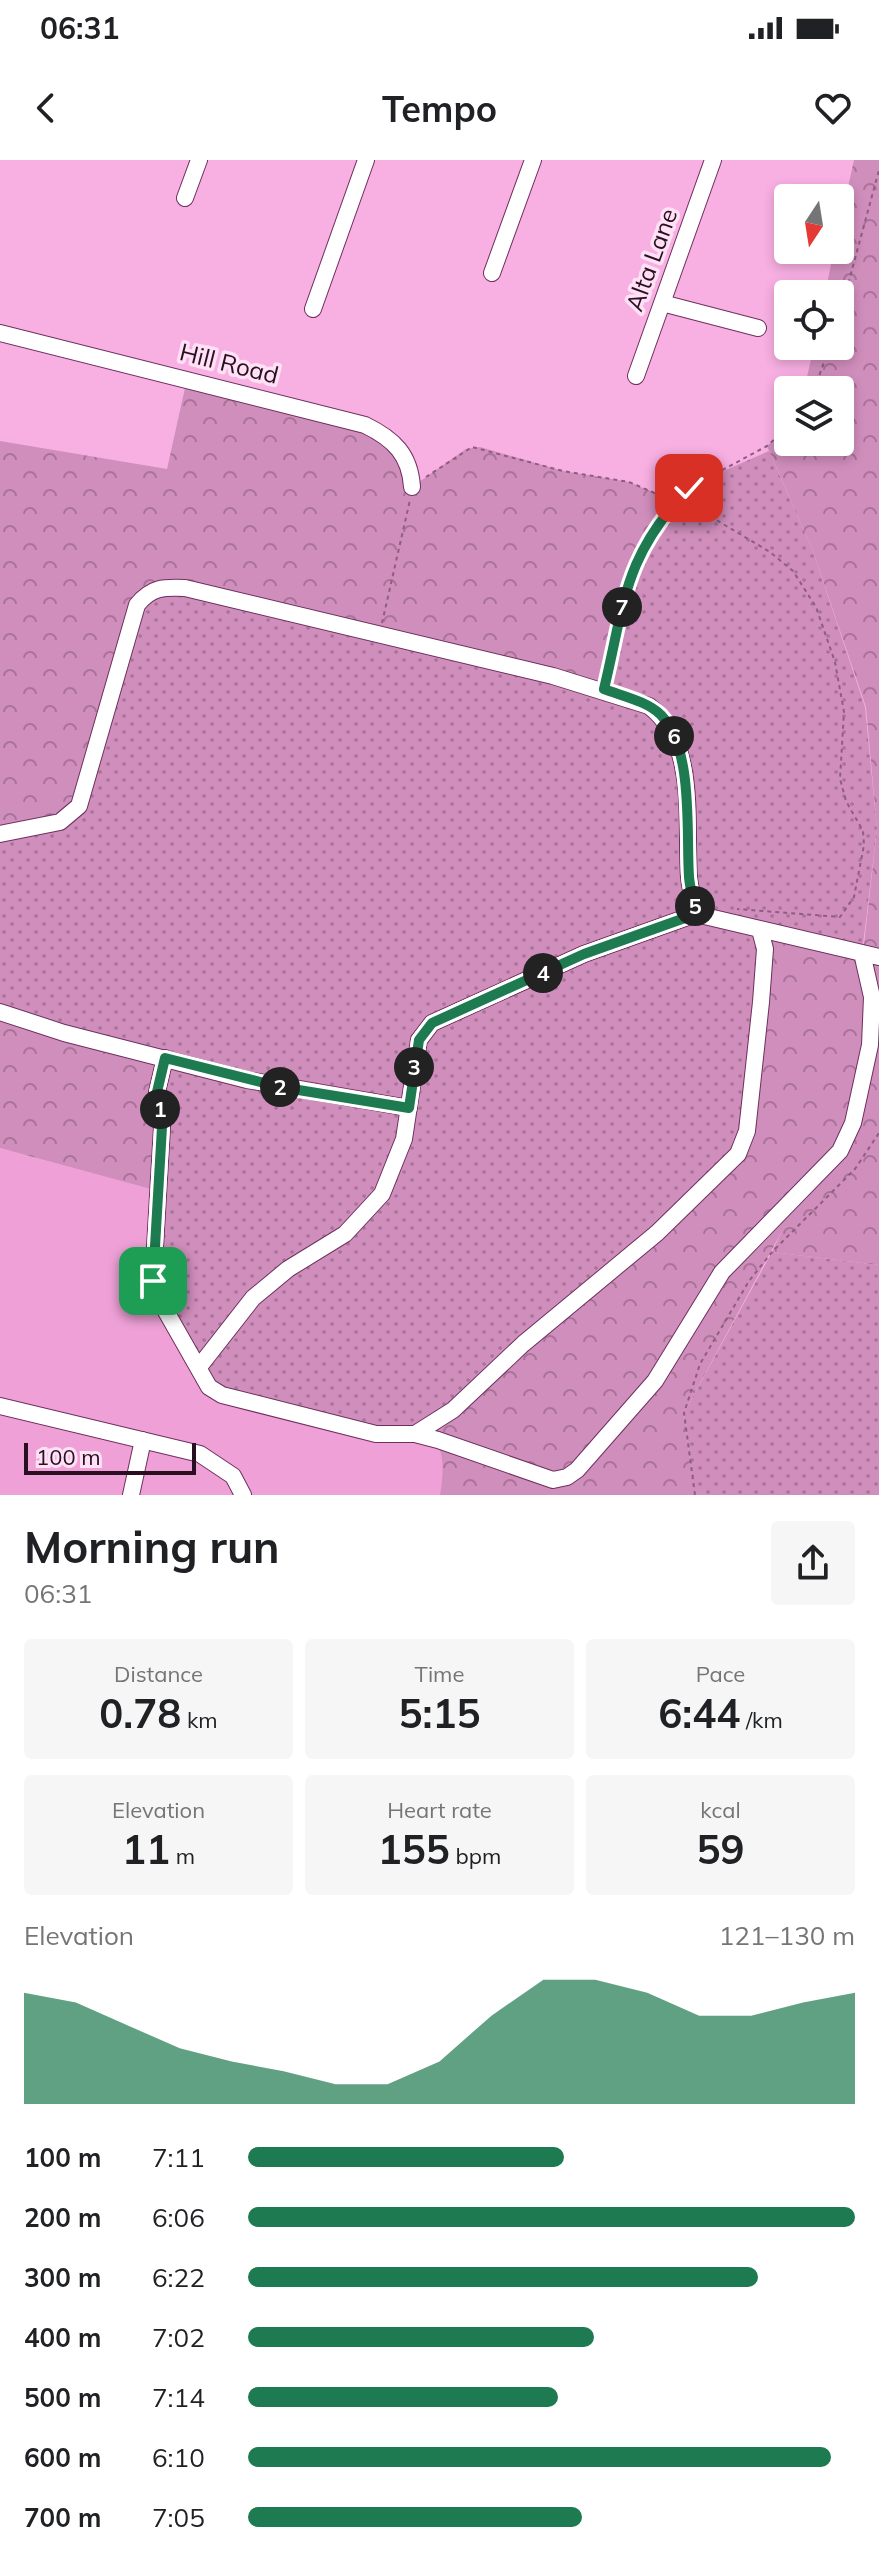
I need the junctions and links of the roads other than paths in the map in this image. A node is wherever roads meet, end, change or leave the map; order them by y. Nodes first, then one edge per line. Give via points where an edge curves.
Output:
1 (199, 160) edge
2 (366, 160) edge
3 (533, 160) edge
4 (713, 160) edge
5 (185, 198) dead end
6 (492, 273) dead end
7 (662, 303) junction
8 (313, 309) dead end
9 (758, 328) dead end
10 (0, 333) edge
11 (636, 376) dead end
12 (412, 487) road end
13 (0, 834) edge
14 (696, 914) junction
15 (760, 930) junction
16 (871, 955) edge
17 (0, 1012) edge
18 (165, 1058) junction
19 (409, 1108) junction
20 (199, 1367) junction
21 (0, 1406) edge
22 (415, 1434) junction
23 (143, 1440) junction
24 (131, 1495) edge
25 (243, 1495) edge

1 - 5 street
2 - 8 street
3 - 6 street
4 - 7 street, Alta Lane
7 - 9 street
7 - 11 street, Alta Lane
10 - 12 street, Hill Road via 365,425 400,449
13 - 14 street via 60,822 79,806 137,605 150,591 185,588 604,689 649,706 673,733 684,781
14 - 15 street
14 - 19 street via 584,954 432,1023 419,1040
15 - 16 street
15 - 22 street via 765,949 761,1002 747,1131 738,1154 649,1240 453,1410
16 - 22 street via 870,1045 853,1123 840,1151 722,1272 655,1381 577,1470 553,1480
17 - 18 street
18 - 19 street via 280,1087
18 - 20 street via 157,1092 162,1127 153,1281
19 - 20 street via 400,1156 369,1212 345,1234 272,1280
20 - 22 street via 209,1387 235,1400 376,1434
21 - 23 street
23 - 24 street
23 - 25 street via 200,1454 233,1476

